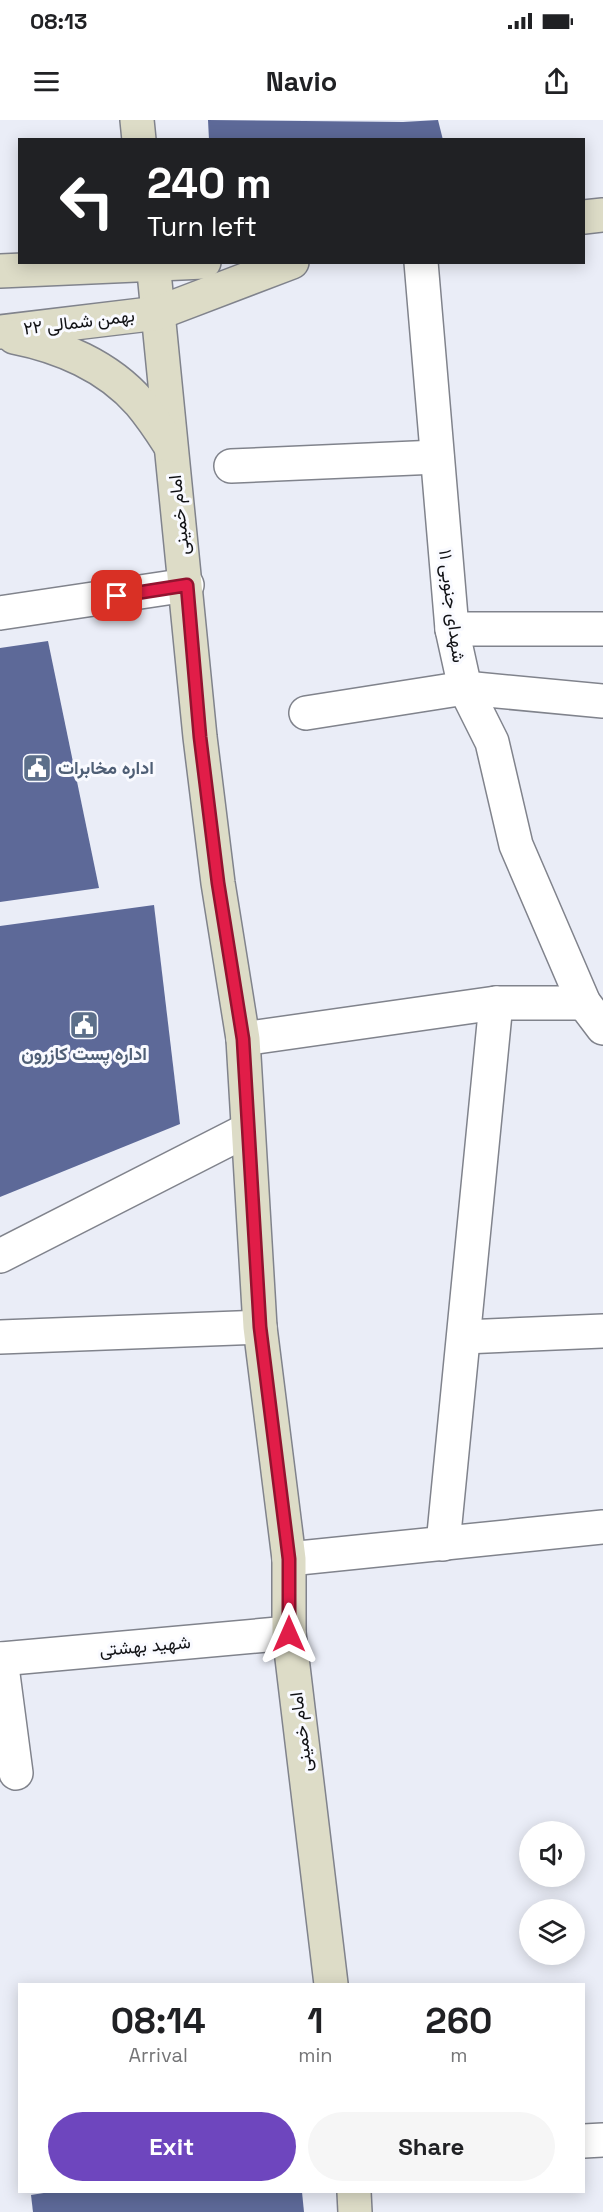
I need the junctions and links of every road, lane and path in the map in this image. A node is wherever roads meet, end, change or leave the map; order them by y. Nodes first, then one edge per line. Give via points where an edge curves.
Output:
1 (137, 120) edge
2 (139, 138) edge
3 (603, 215) edge
4 (585, 217) edge
5 (134, 264) edge
6 (153, 264) edge
7 (287, 264) edge
8 (421, 264) edge
9 (0, 271) edge
10 (158, 313) junction
11 (0, 334) edge
12 (172, 447) junction
13 (437, 457) junction
14 (231, 466) dead end
15 (187, 585) junction
16 (0, 613) edge
17 (452, 629) junction
18 (603, 629) edge
19 (465, 688) junction
20 (603, 701) edge
21 (306, 713) dead end
22 (496, 1003) junction
23 (593, 1015) edge
24 (243, 1039) junction
25 (247, 1130) junction
26 (0, 1256) edge
27 (260, 1327) junction
28 (603, 1330) edge
29 (0, 1336) edge
30 (465, 1337) junction
31 (603, 1527) edge
32 (443, 1544) junction
33 (289, 1559) junction
34 (289, 1634) junction
35 (1, 1659) edge
36 (16, 1773) dead end
37 (331, 1983) edge
38 (603, 2140) edge
39 (585, 2141) edge
40 (354, 2193) edge
41 (355, 2212) edge

1 - 2 main road
3 - 4 main road
5 - 9 main road
6 - 10 main road, امام خمینی
7 - 10 main road, ۲۲ بهمن شمالی
8 - 13 street, ۱۱ شهدای جنوبی
10 - 11 main road, ۲۲ بهمن شمالی
10 - 12 main road, امام خمینی
11 - 12 main road via 47,344 97,367 140,402
12 - 15 main road, امام خمینی
13 - 14 street
13 - 17 street, ۱۱ شهدای جنوبی
15 - 16 street
15 - 24 main road, امام خمینی via 218,883
17 - 18 street
17 - 19 street, ۱۱ شهدای جنوبی
19 - 20 street
19 - 21 street
19 - 23 street, ۱۱ شهدای جنوبی via 492,742 516,845
22 - 23 street
22 - 24 street
22 - 30 street
24 - 25 main road, امام خمینی
25 - 26 street
25 - 27 main road, امام خمینی
27 - 29 street
27 - 33 main road, امام خمینی
28 - 30 street
30 - 32 street
31 - 32 street
32 - 33 street
33 - 34 main road, امام خمینی
34 - 35 street, شهید بهشتی
34 - 37 main road, امام خمینی
35 - 36 street
38 - 39 street
40 - 41 main road

